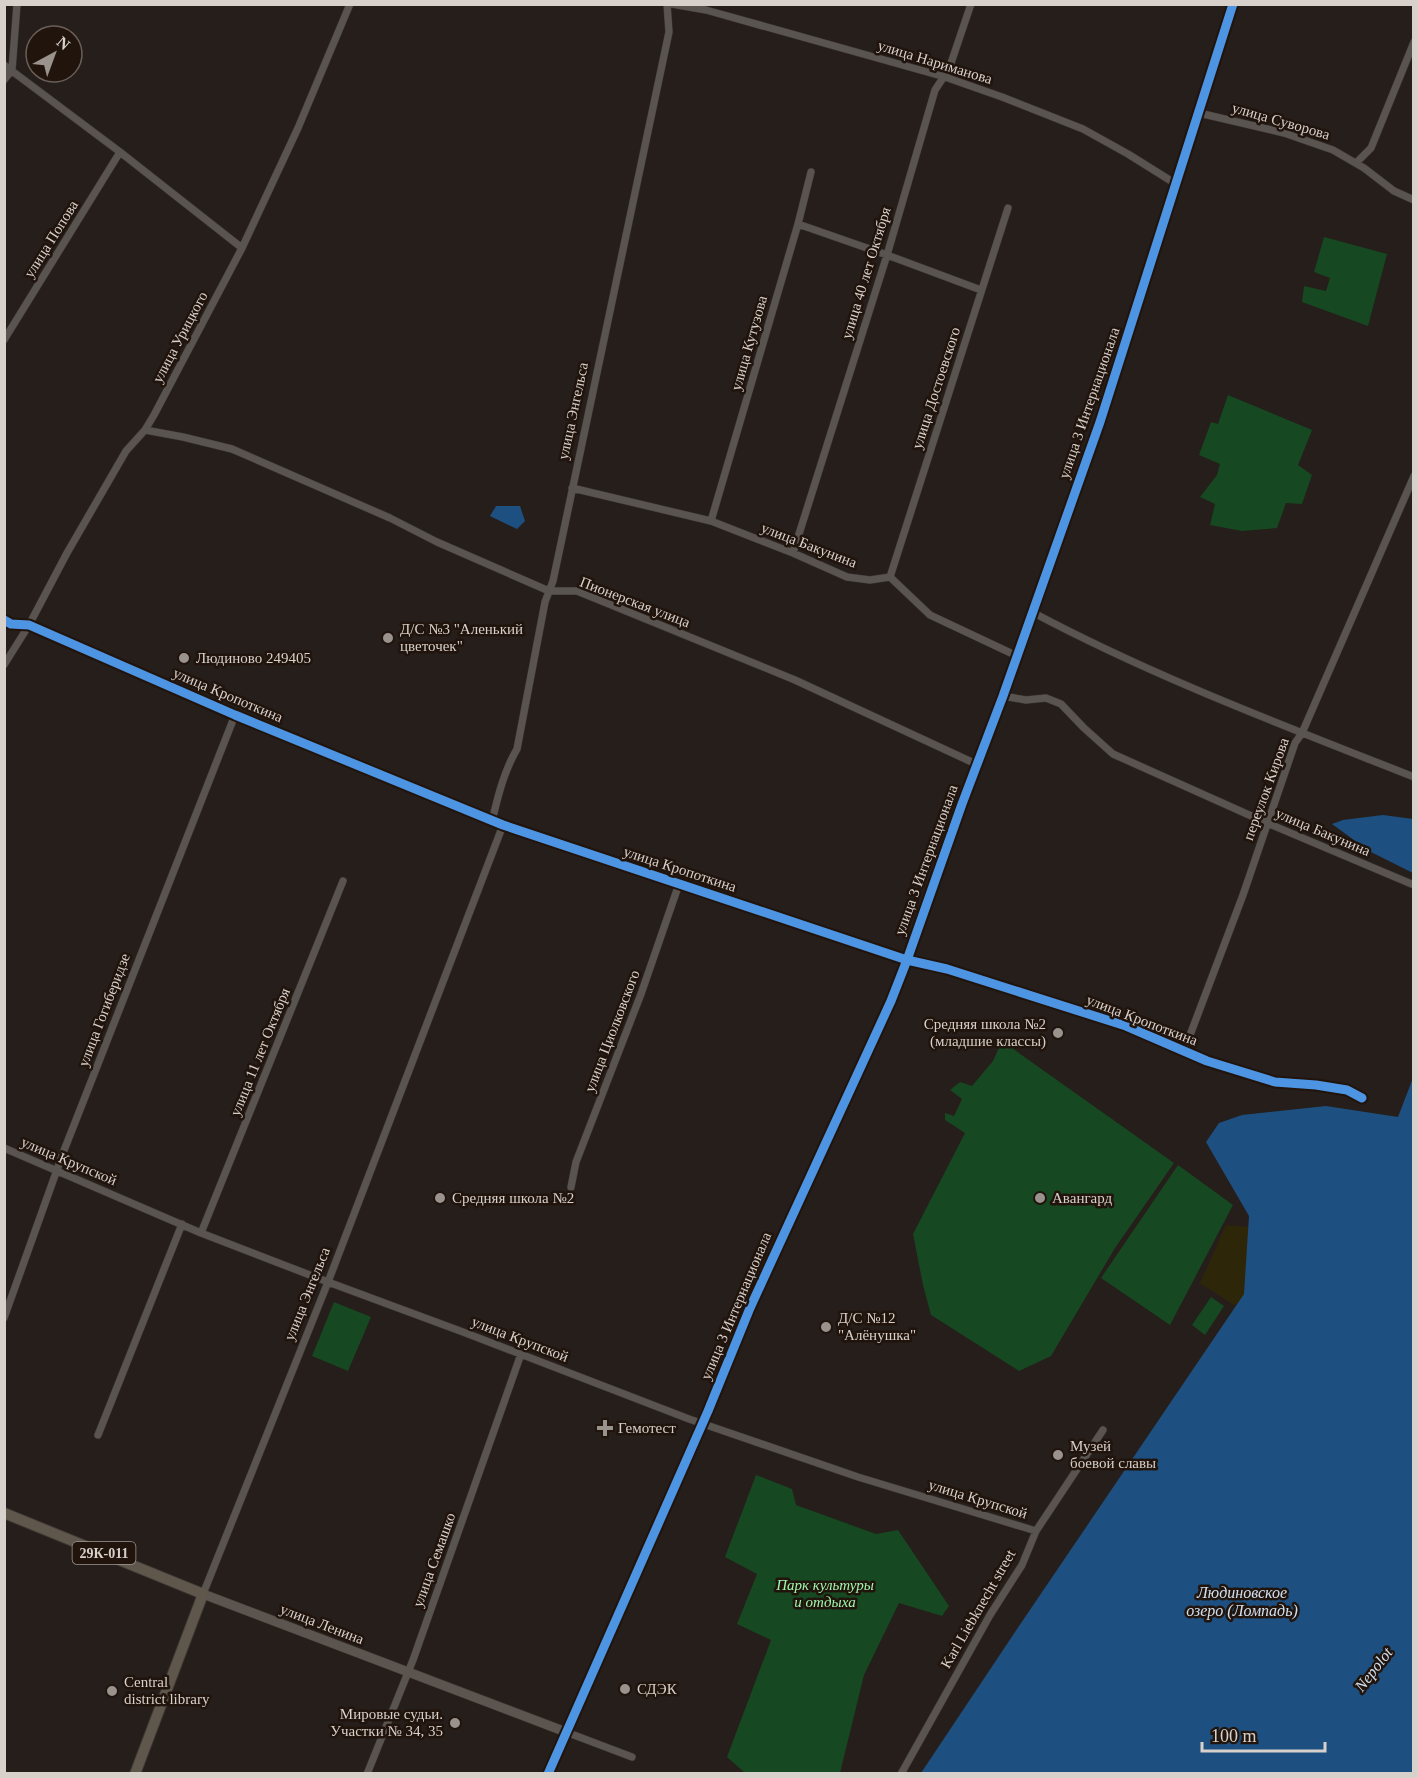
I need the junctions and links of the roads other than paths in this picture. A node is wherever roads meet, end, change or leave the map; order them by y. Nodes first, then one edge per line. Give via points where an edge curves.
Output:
1 (18, 4) edge
2 (350, 4) edge
3 (667, 4) edge
4 (672, 4) edge
5 (971, 4) edge
6 (1233, 4) edge
7 (1413, 42) edge
8 (4, 65) edge
9 (12, 70) junction
10 (945, 77) junction
11 (4, 80) edge
12 (1199, 113) junction
13 (120, 152) junction
14 (1356, 163) junction
15 (811, 172) dead end
16 (1176, 184) junction
17 (1413, 200) edge
18 (1008, 208) dead end
19 (798, 224) junction
20 (242, 248) junction
21 (887, 255) junction
22 (981, 290) junction
23 (4, 340) edge
24 (145, 430) junction
25 (1413, 476) edge
26 (572, 488) junction
27 (711, 521) junction
28 (793, 553) junction
29 (890, 577) junction
30 (549, 591) junction
31 (1032, 612) junction
32 (4, 620) edge
33 (29, 625) junction
34 (1017, 656) junction
35 (4, 665) edge
36 (1003, 696) junction
37 (235, 714) junction
38 (1302, 733) junction
39 (976, 764) junction
40 (1413, 777) edge
41 (492, 821) junction
42 (1267, 823) junction
43 (503, 825) junction
44 (343, 881) dead end
45 (679, 884) junction
46 (1413, 885) edge
47 (908, 960) junction
48 (1184, 1051) junction
49 (1362, 1098) dead end
50 (4, 1148) edge
51 (57, 1170) junction
52 (571, 1187) dead end
53 (182, 1224) junction
54 (201, 1233) junction
55 (328, 1282) junction
56 (4, 1318) edge
57 (521, 1354) junction
58 (702, 1423) junction
59 (1103, 1430) dead end
60 (98, 1435) dead end
61 (4, 1513) edge
62 (1036, 1531) junction
63 (203, 1594) junction
64 (408, 1673) junction
65 (566, 1732) junction
66 (632, 1757) dead end
67 (135, 1773) edge
68 (367, 1773) edge
69 (548, 1773) edge
70 (901, 1773) edge

1 - 9 street
2 - 20 street, улица Урицкого
3 - 26 street, улица Энгельса via 669,32
4 - 10 street, улица Нариманова via 706,9
5 - 10 street, улица 40 лет Октября
6 - 12 street, улица 3 Интернационала
7 - 14 street via 1371,148
8 - 9 street
9 - 11 street
9 - 13 street
10 - 16 street, улица Нариманова via 1083,129
10 - 21 street, улица 40 лет Октября via 935,90
12 - 14 street, улица Суворова via 1310,141
12 - 16 street, улица 3 Интернационала
13 - 20 street
13 - 23 street, улица Попова
14 - 17 street, улица Суворова
15 - 19 street, улица Кутузова
16 - 31 street, улица 3 Интернационала via 1100,422
18 - 22 street, улица Достоевского
19 - 21 street
19 - 27 street, улица Кутузова
20 - 24 street, улица Урицкого
21 - 22 street
21 - 28 street, улица 40 лет Октября
22 - 29 street, улица Достоевского
24 - 30 street, Пионерская улица via 232,449
24 - 33 street, улица Урицкого via 126,451
25 - 38 street, переулок Кирова
26 - 27 street, улица Бакунина
26 - 30 street, улица Энгельса
27 - 28 street, улица Бакунина
28 - 29 street, улица Бакунина via 847,577
29 - 34 street via 930,615
30 - 39 street, Пионерская улица via 577,591 784,675
30 - 41 street, улица Энгельса via 517,748
31 - 34 street, улица 3 Интернационала
31 - 38 street via 1126,659
32 - 33 street, улица Кропоткина
33 - 35 street, улица Урицкого
33 - 37 street, улица Кропоткина
34 - 36 street, улица 3 Интернационала
36 - 39 street, улица 3 Интернационала
36 - 42 street, улица Бакунина via 1046,698 1061,704 1113,754
37 - 41 street, улица Кропоткина
37 - 51 street, улица Гогиберидзе
38 - 40 street
38 - 42 street, переулок Кирова
39 - 47 street, улица 3 Интернационала
41 - 43 street, улица Кропоткина
42 - 46 street, улица Бакунина
42 - 48 street, переулок Кирова
43 - 45 street, улица Кропоткина
43 - 55 street, улица Энгельса
44 - 54 street, улица 11 лет Октября
45 - 47 street, улица Кропоткина
45 - 52 street, улица Циолковского via 576,1162
47 - 48 street, улица Кропоткина via 1112,1022
47 - 58 street, улица 3 Интернационала
48 - 49 street, улица Кропоткина via 1275,1082 1347,1090
50 - 51 street, улица Крупской
51 - 53 street, улица Крупской
51 - 56 street, улица Гогиберидзе
53 - 54 street, улица Крупской
53 - 60 street
54 - 55 street, улица Крупской
55 - 57 street, улица Крупской
55 - 63 street, улица Энгельса
57 - 58 street, улица Крупской
57 - 64 street, улица Семашко
58 - 62 street, улица Крупской via 858,1477
58 - 65 street, улица 3 Интернационала
59 - 62 street, Karl Liebknecht street
61 - 63 main road, улица Ленина / 29К-011
62 - 70 street, Karl Liebknecht street via 1022,1565
63 - 64 street, улица Ленина
63 - 67 main road, улица Энгельса
64 - 65 street, улица Ленина
64 - 68 street, улица Семашко
65 - 66 street, улица Ленина
65 - 69 street

